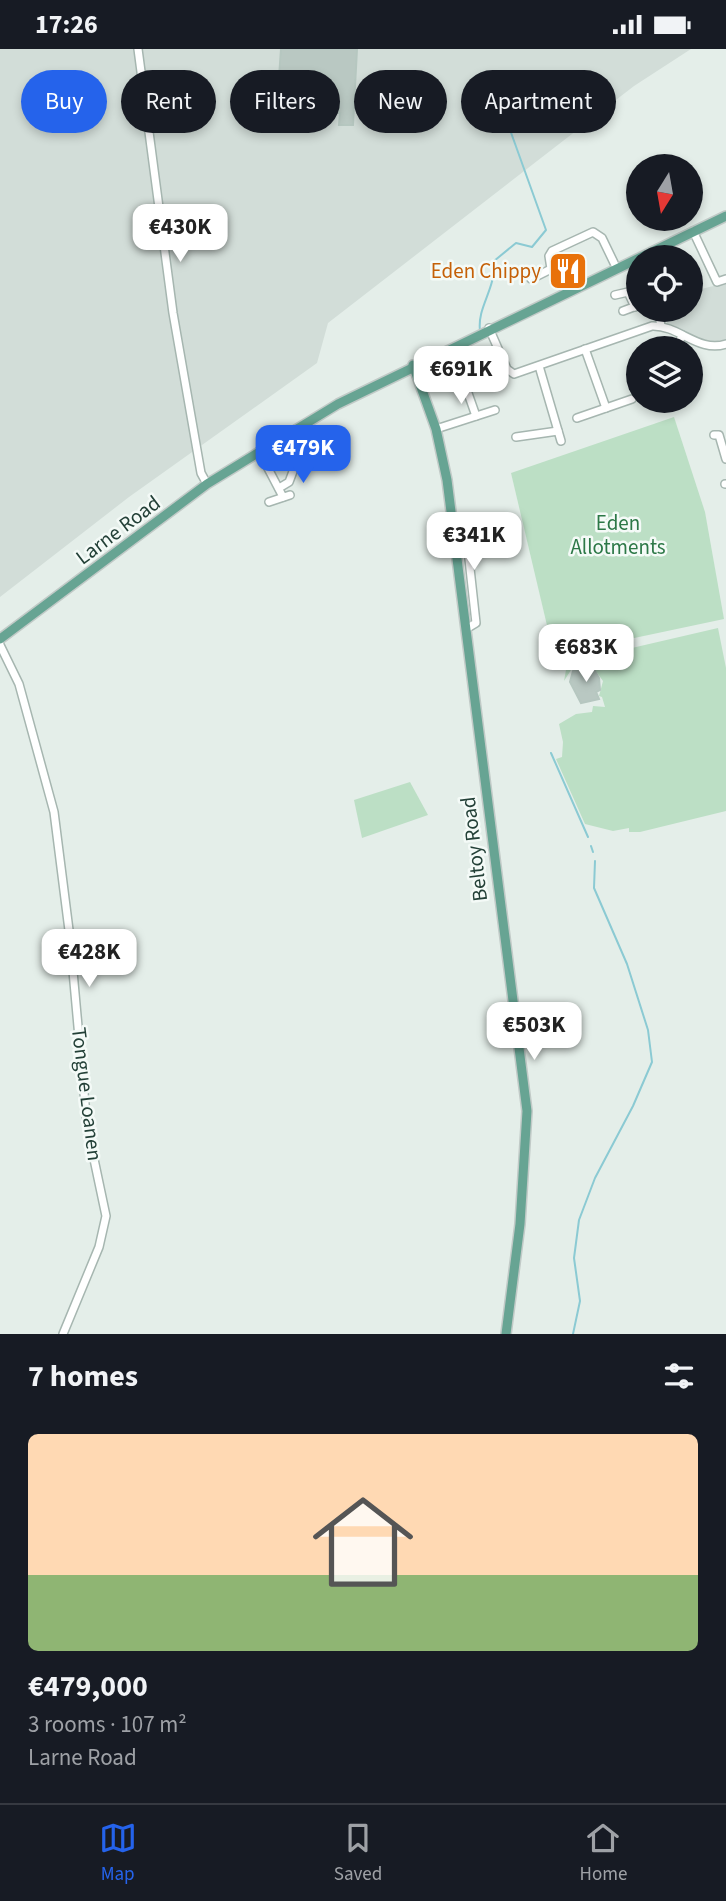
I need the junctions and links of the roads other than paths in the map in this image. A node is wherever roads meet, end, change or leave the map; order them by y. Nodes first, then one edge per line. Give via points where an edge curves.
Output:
1 (138, 49) edge
2 (726, 216) edge
3 (704, 226) edge
4 (693, 231) joint
5 (616, 267) junction
6 (531, 279) dead end
7 (726, 279) edge
8 (626, 292) edge
9 (615, 295) dead end
10 (626, 310) edge
11 (623, 311) dead end
12 (660, 322) edge
13 (661, 326) junction
14 (489, 328) junction
15 (682, 335) joint
16 (726, 344) edge
17 (585, 349) junction
18 (457, 362) dead end
19 (413, 365) junction
20 (539, 366) junction
21 (626, 401) edge
22 (606, 408) junction
23 (495, 410) dead end
24 (476, 416) junction
25 (577, 418) dead end
26 (436, 429) junction
27 (558, 431) junction
28 (719, 434) dead end
29 (516, 437) dead end
30 (561, 441) dead end
31 (259, 451) junction
32 (298, 458) dead end
33 (726, 459) edge
34 (207, 484) junction
35 (279, 488) junction
36 (269, 502) dead end
37 (0, 639) edge
38 (0, 645) edge
39 (63, 1334) edge
40 (506, 1334) edge

1 - 34 street via 173,313 201,473
2 - 3 main road, Larne Road
4 - 5 main road, Larne Road
4 - 7 street via 717,282
5 - 6 street via 600,234 593,232 552,251 551,269
5 - 14 main road, Larne Road
8 - 9 street
10 - 11 street
12 - 13 street
13 - 15 street
13 - 17 street
14 - 19 main road, Larne Road
14 - 20 street via 508,376
15 - 16 street via 706,346
17 - 20 street
17 - 22 street
18 - 24 street
19 - 26 main road, Beltoy Road
19 - 31 main road, Larne Road
20 - 27 street
21 - 22 street
22 - 25 street
23 - 24 street
24 - 26 street
26 - 40 main road, Beltoy Road via 454,537 527,1111 520,1224
27 - 29 street
27 - 30 street
28 - 33 street
31 - 34 main road, Larne Road
31 - 35 street
32 - 35 street via 289,482
34 - 37 main road, Larne Road
35 - 36 street via 286,496
38 - 39 street, Tongue Loanen via 19,684 54,812 87,1126 106,1216 99,1247

